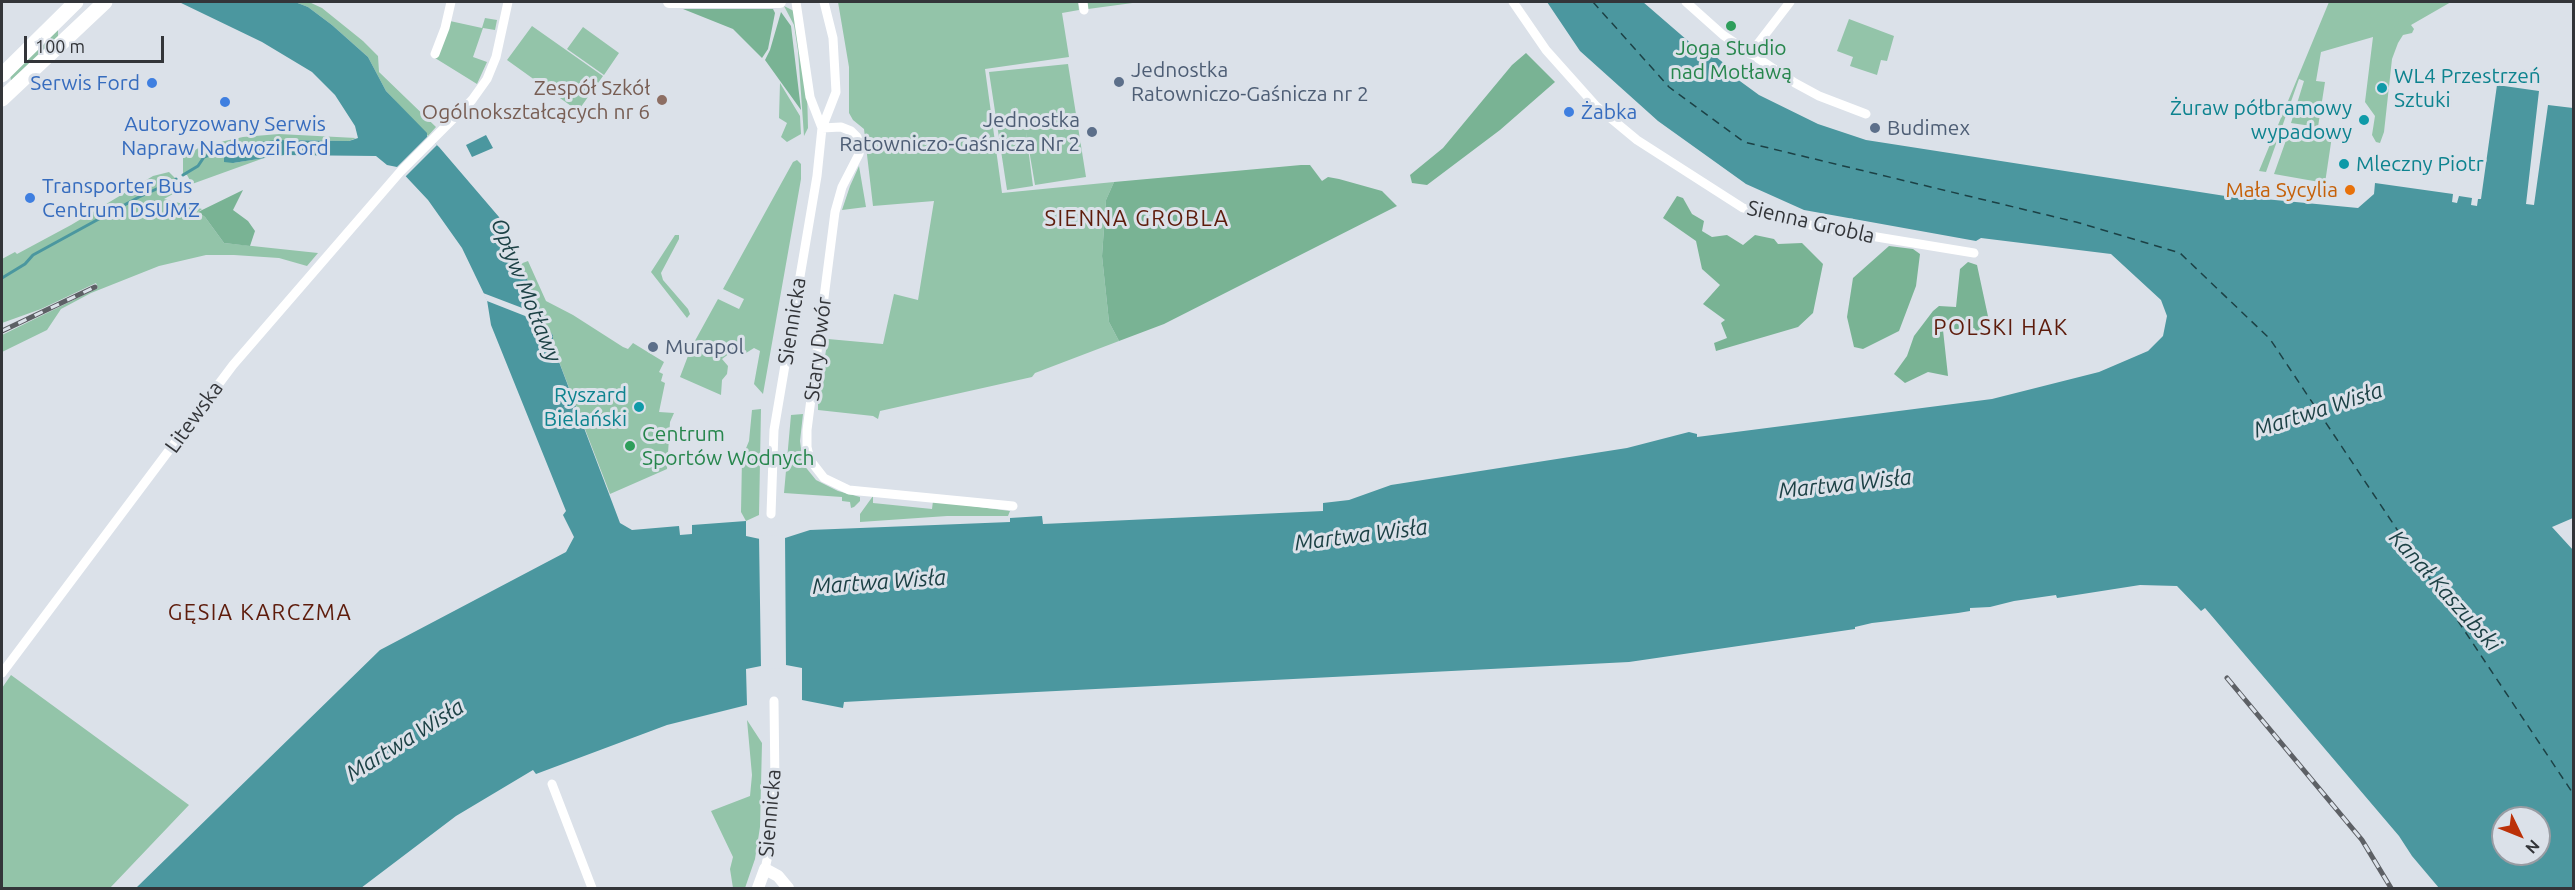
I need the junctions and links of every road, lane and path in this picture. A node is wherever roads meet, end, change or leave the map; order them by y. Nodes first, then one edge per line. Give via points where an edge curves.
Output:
1 (76, 2) edge
2 (105, 2) edge
3 (451, 2) edge
4 (508, 2) edge
5 (669, 2) edge
6 (780, 2) edge
7 (796, 2) edge
8 (824, 2) edge
9 (1513, 2) edge
10 (1686, 2) edge
11 (1790, 2) edge
12 (435, 54) dead end
13 (1750, 54) junction
14 (2, 73) edge
15 (13, 88) junction
16 (2, 99) edge
17 (1866, 114) dead end
18 (822, 128) junction
19 (1974, 253) dead end
20 (1013, 506) dead end
21 (771, 514) dead end
22 (2, 673) edge
23 (774, 701) dead end
24 (552, 784) dead end
25 (765, 869) junction
26 (592, 888) edge
27 (758, 888) edge
28 (788, 888) edge

1 - 14 main road
2 - 15 main road
3 - 12 street
4 - 22 street, Litewska via 496,57 472,100 400,172 233,365
5 - 6 street
7 - 18 street via 810,97
8 - 18 street, Siennicka via 832,38 836,92
9 - 19 street, Sienna Grobla via 1553,59 1596,106 1637,140 1743,208 1822,228
10 - 13 street
11 - 13 street
13 - 17 street via 1819,96
14 - 15 street
15 - 16 main road
18 - 20 street, Stary Dwór via 851,131 860,144 835,212 807,430 810,460 824,478 849,490
18 - 21 street, Siennicka via 777,413 771,462
23 - 25 street, Siennicka via 775,786
24 - 26 street
25 - 27 street, Siennicka
25 - 28 street

